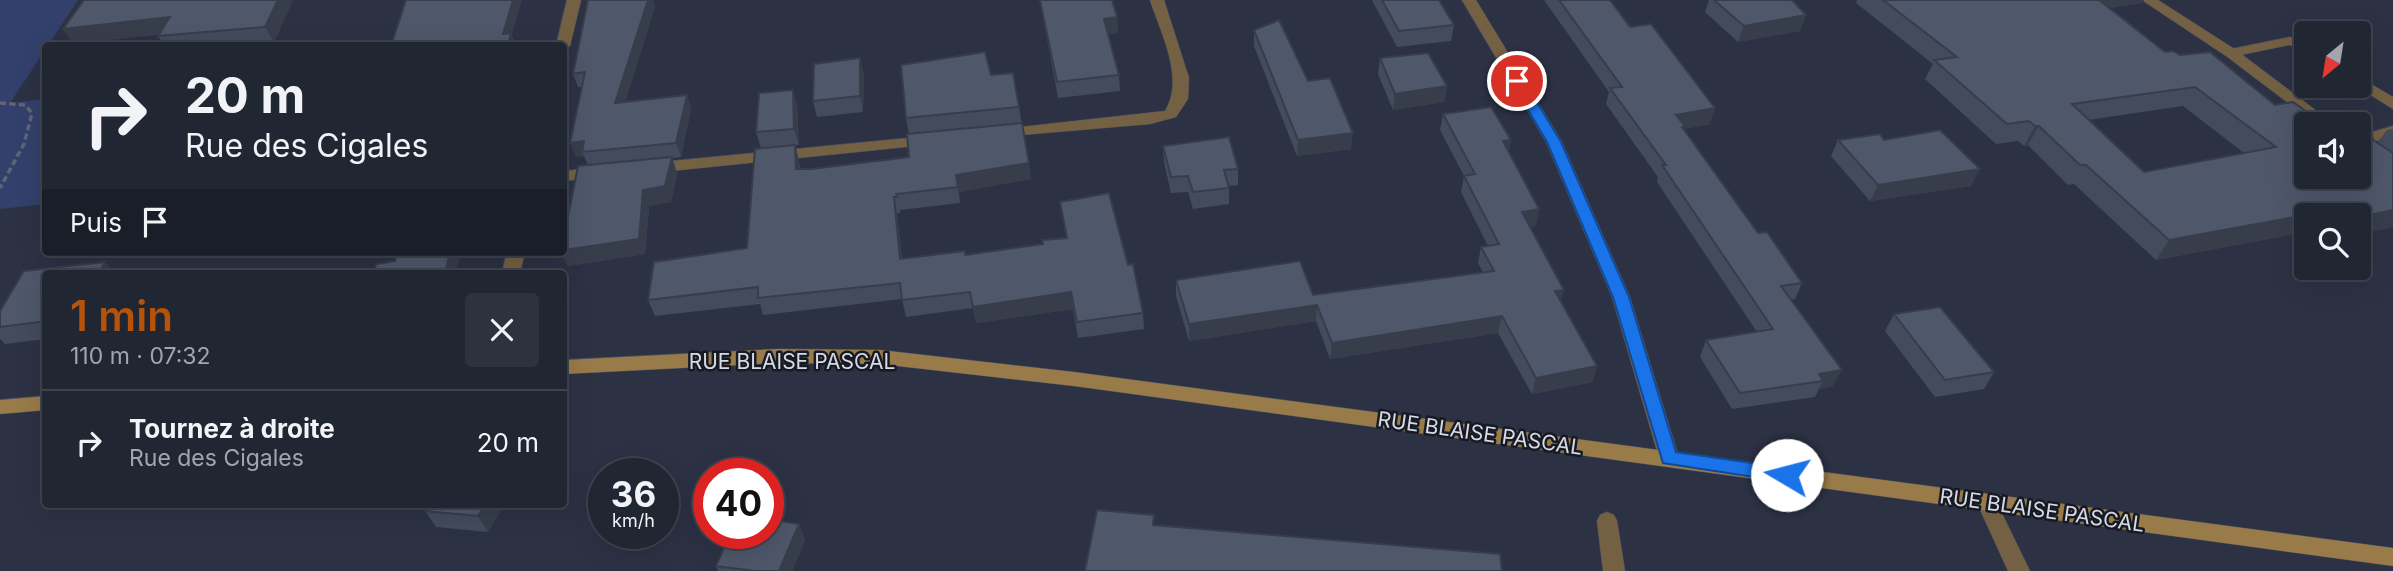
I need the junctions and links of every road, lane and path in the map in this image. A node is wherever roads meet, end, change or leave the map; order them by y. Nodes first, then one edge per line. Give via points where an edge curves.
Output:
1 (574, 0) edge
2 (1157, 0) edge
3 (1469, 0) edge
4 (2149, 0) edge
5 (564, 42) edge
6 (2294, 42) edge
7 (2231, 53) junction
8 (2371, 89) edge
9 (0, 103) edge
10 (2393, 104) edge
11 (2310, 112) edge
12 (2393, 131) edge
13 (986, 135) edge
14 (945, 139) edge
15 (2371, 144) edge
16 (567, 176) edge
17 (0, 188) edge
18 (567, 367) edge
19 (42, 403) edge
20 (0, 407) edge
21 (1669, 458) junction
22 (1987, 503) junction
23 (1607, 521) dead end
24 (2393, 557) edge
25 (1614, 571) edge
26 (2019, 571) edge

1 - 5 street
2 - 13 street via 1182,78 1180,99 1171,114
3 - 21 street via 1554,142 1621,297
4 - 7 street
6 - 7 street
7 - 11 street
8 - 10 street
9 - 17 path via 26,105 32,113 24,144
12 - 15 street
14 - 16 street
18 - 21 street, RUE BLAISE PASCAL via 778,356 880,357
19 - 20 street
21 - 22 street, RUE BLAISE PASCAL
22 - 24 street, RUE BLAISE PASCAL
22 - 26 street
23 - 25 street

